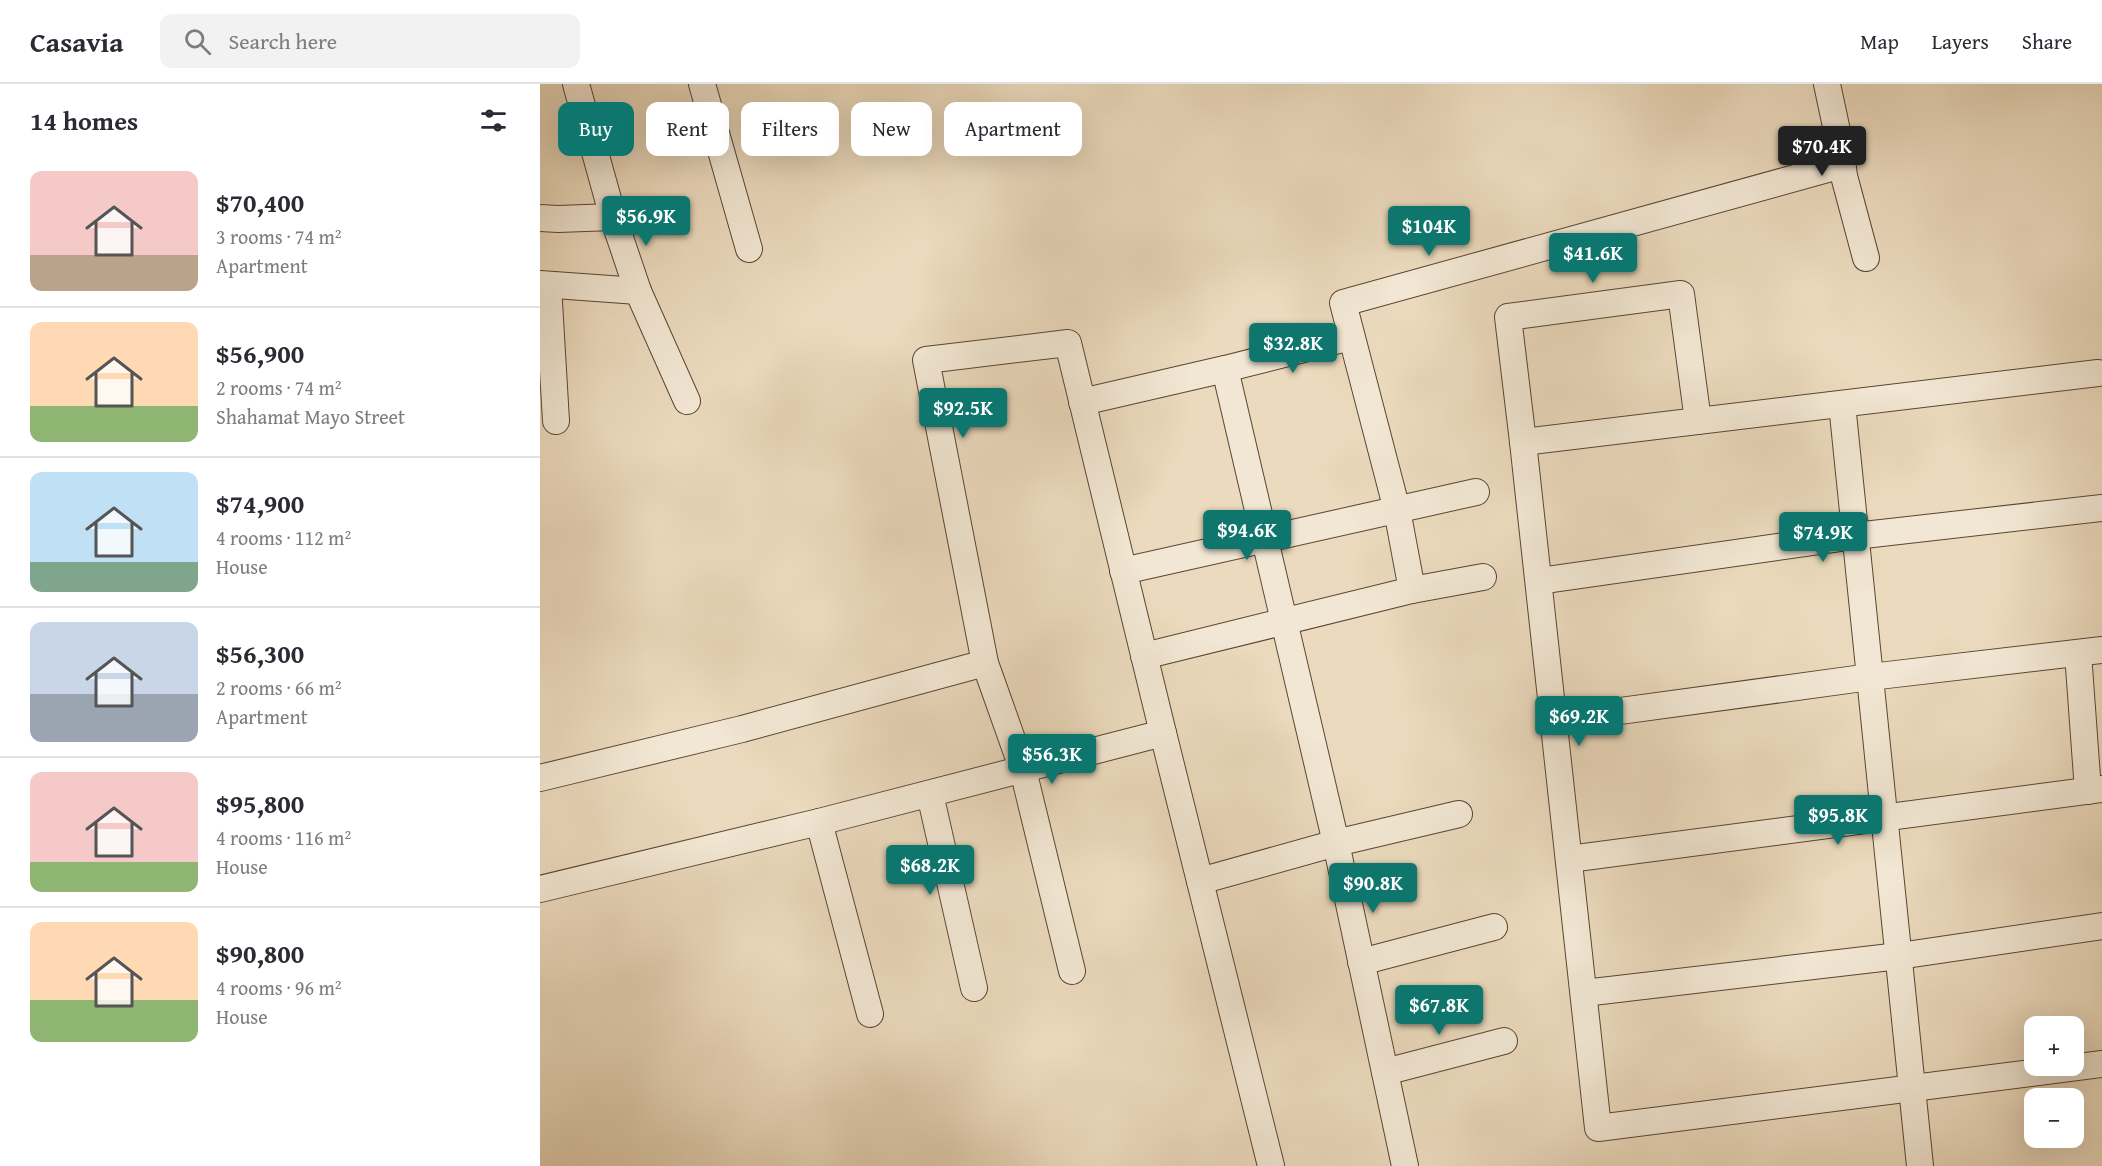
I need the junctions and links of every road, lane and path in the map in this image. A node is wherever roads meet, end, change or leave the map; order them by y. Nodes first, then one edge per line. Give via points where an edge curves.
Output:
1 (576, 84) edge
2 (702, 84) edge
3 (1827, 84) edge
4 (1842, 165) junction
5 (613, 217) junction
6 (540, 218) edge
7 (749, 249) dead end
8 (1866, 258) dead end
9 (544, 285) edge
10 (638, 291) junction
11 (1352, 337) junction
12 (1225, 369) junction
13 (2098, 373) dead end
14 (687, 401) dead end
15 (1082, 402) junction
16 (1842, 404) junction
17 (1698, 421) junction
18 (556, 422) dead end
19 (1523, 442) junction
20 (1476, 492) dead end
21 (2102, 508) edge
22 (1397, 510) junction
23 (1856, 536) junction
24 (1265, 539) junction
25 (1123, 571) junction
26 (1483, 577) dead end
27 (1539, 581) junction
28 (1412, 590) junction
29 (1284, 623) junction
30 (2090, 651) edge
31 (1144, 656) junction
32 (985, 663) junction
33 (1870, 677) junction
34 (1554, 720) junction
35 (1163, 733) junction
36 (1023, 770) junction
37 (540, 777) edge
38 (2095, 790) edge
39 (930, 794) junction
40 (1459, 814) dead end
41 (1884, 819) junction
42 (819, 822) junction
43 (1336, 843) junction
44 (1569, 859) junction
45 (1200, 881) junction
46 (540, 889) edge
47 (2102, 926) edge
48 (1494, 927) dead end
49 (1899, 956) junction
50 (1361, 962) junction
51 (1072, 971) dead end
52 (974, 988) dead end
53 (1584, 993) junction
54 (870, 1014) dead end
55 (1504, 1041) dead end
56 (2102, 1064) edge
57 (1385, 1072) junction
58 (1912, 1088) junction
59 (1271, 1166) edge
60 (1405, 1166) edge
61 (1920, 1166) edge

1 - 5 street
2 - 7 street
3 - 4 street
4 - 8 street
4 - 11 street via 1342,303
5 - 6 street
5 - 10 street
9 - 10 street
9 - 18 street
10 - 14 street
11 - 12 street
11 - 22 street
12 - 15 street
12 - 24 street
13 - 16 street
15 - 25 street
15 - 32 street via 1068,344 926,360
16 - 17 street
16 - 23 street
17 - 19 street
17 - 19 street via 1681,294 1508,317
19 - 27 street
20 - 22 street
21 - 23 street
22 - 24 street
22 - 28 street
23 - 27 street
23 - 33 street
24 - 25 street
24 - 29 street
25 - 31 street
26 - 28 street
27 - 34 street
28 - 29 street
29 - 31 street
29 - 43 street
30 - 33 street
30 - 38 street
31 - 35 street
32 - 36 street
32 - 37 street via 742,729
33 - 34 street
33 - 41 street
34 - 44 street
35 - 36 street
35 - 45 street
36 - 39 street
36 - 51 street
38 - 41 street
39 - 42 street
39 - 52 street
40 - 43 street
41 - 44 street
41 - 49 street
42 - 46 street
42 - 54 street
43 - 45 street
43 - 50 street
44 - 53 street
45 - 59 street
47 - 49 street
48 - 50 street
49 - 53 street
49 - 58 street
50 - 57 street
53 - 58 street via 1598,1128
55 - 57 street
56 - 58 street
57 - 60 street
58 - 61 street

